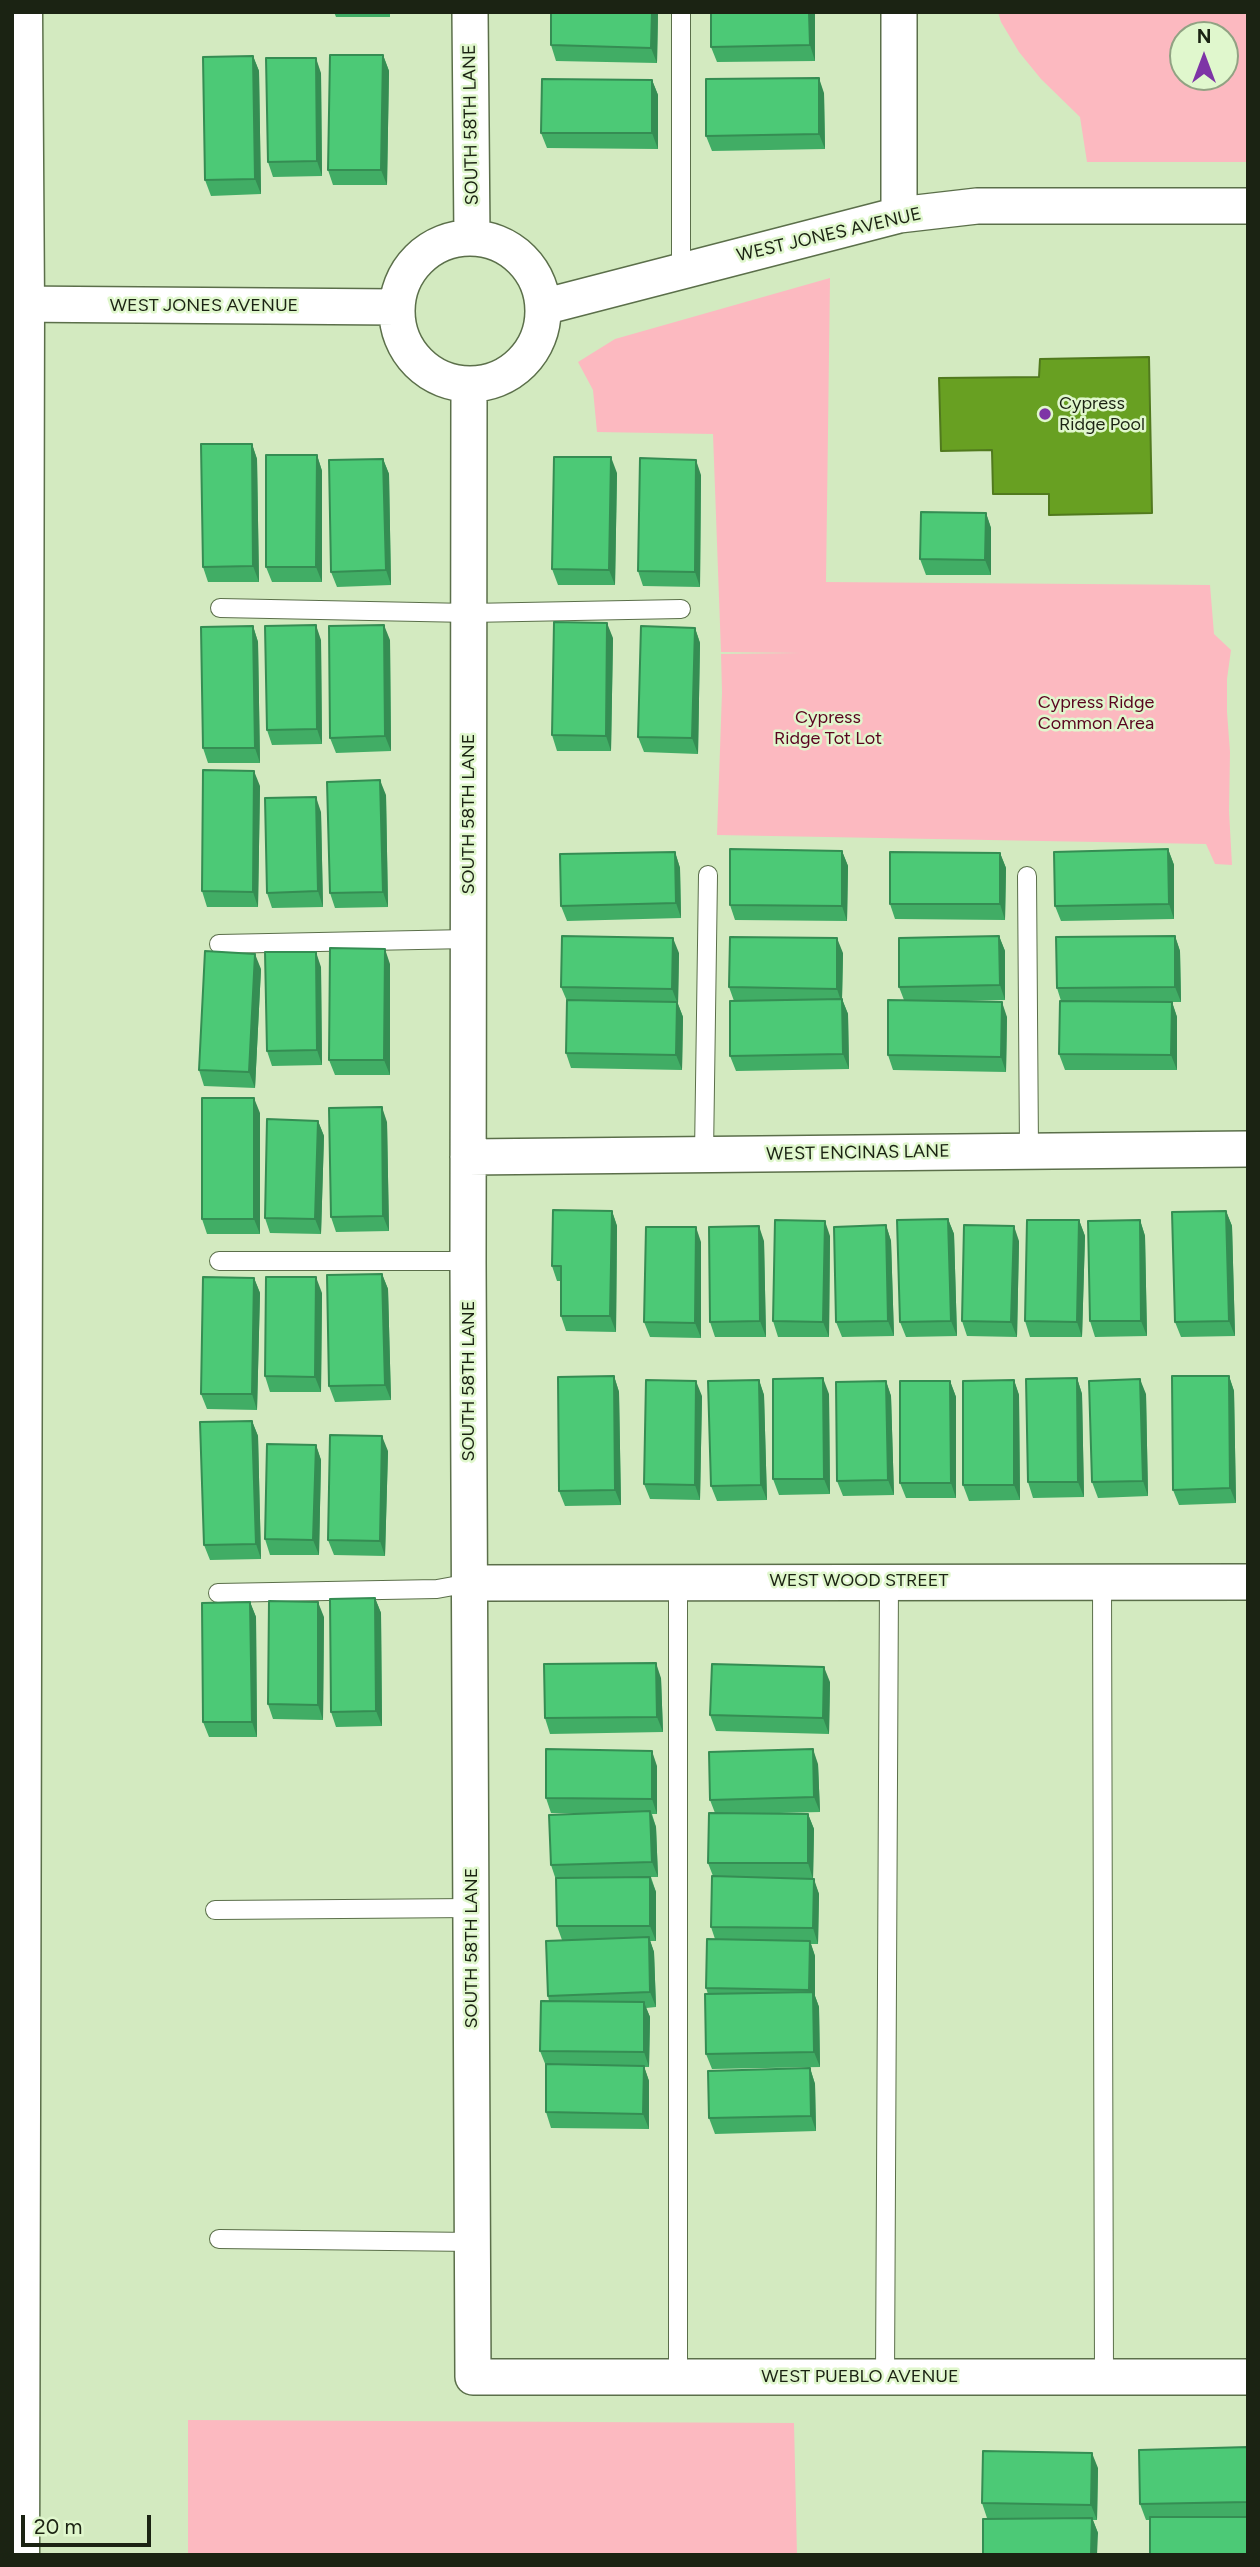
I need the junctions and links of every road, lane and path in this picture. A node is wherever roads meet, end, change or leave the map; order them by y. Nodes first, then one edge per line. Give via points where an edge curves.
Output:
1 (23, 12) edge
2 (470, 12) edge
3 (681, 12) edge
4 (899, 12) edge
5 (1248, 206) edge
6 (899, 215) junction
7 (472, 238) junction
8 (681, 271) junction
9 (18, 305) edge
10 (396, 307) junction
11 (543, 307) junction
12 (469, 385) junction
13 (220, 608) dead end
14 (681, 609) dead end
15 (469, 613) junction
16 (708, 876) dead end
17 (1027, 876) dead end
18 (468, 939) junction
19 (219, 944) dead end
20 (1248, 1150) edge
21 (1030, 1151) junction
22 (704, 1154) junction
23 (468, 1157) junction
24 (219, 1261) dead end
25 (468, 1261) junction
26 (17, 1511) edge
27 (889, 1581) junction
28 (678, 1582) junction
29 (1102, 1582) junction
30 (1248, 1582) edge
31 (470, 1583) junction
32 (218, 1593) dead end
33 (471, 1908) junction
34 (215, 1910) dead end
35 (219, 2239) dead end
36 (473, 2242) junction
37 (886, 2377) junction
38 (1104, 2377) junction
39 (1248, 2377) edge
40 (473, 2378) joint
41 (678, 2378) junction
42 (20, 2555) edge

1 - 9 main road
2 - 7 street, SOUTH 58TH LANE
3 - 8 lane
4 - 6 street
5 - 6 street, WEST JONES AVENUE via 977,206
6 - 8 street, WEST JONES AVENUE
7 - 10 street via 429,250 412,266
7 - 11 street via 493,242 528,266 539,285
8 - 11 street, WEST JONES AVENUE
9 - 10 street, WEST JONES AVENUE
9 - 26 main road
10 - 12 street via 408,352 424,370
11 - 12 street via 541,331 531,352 514,370 493,381
12 - 15 street, SOUTH 58TH LANE
13 - 15 lane
14 - 15 lane
15 - 18 street, SOUTH 58TH LANE
16 - 22 lane
17 - 21 lane
18 - 19 lane
18 - 23 street, SOUTH 58TH LANE
20 - 21 street, WEST ENCINAS LANE
21 - 22 street, WEST ENCINAS LANE
22 - 23 street, WEST ENCINAS LANE
23 - 25 street, SOUTH 58TH LANE
24 - 25 lane
25 - 31 street, SOUTH 58TH LANE
26 - 42 main road
27 - 28 street, WEST WOOD STREET
27 - 29 street, WEST WOOD STREET
27 - 37 lane
28 - 31 street, WEST WOOD STREET
28 - 41 lane
29 - 30 street, WEST WOOD STREET
29 - 38 lane
31 - 32 lane via 438,1589
31 - 33 street, SOUTH 58TH LANE
33 - 34 lane
33 - 36 street, SOUTH 58TH LANE
35 - 36 lane
36 - 40 street, SOUTH 58TH LANE
37 - 38 street, WEST PUEBLO AVENUE
37 - 41 street, WEST PUEBLO AVENUE
38 - 39 street, WEST PUEBLO AVENUE
40 - 41 street, WEST PUEBLO AVENUE

